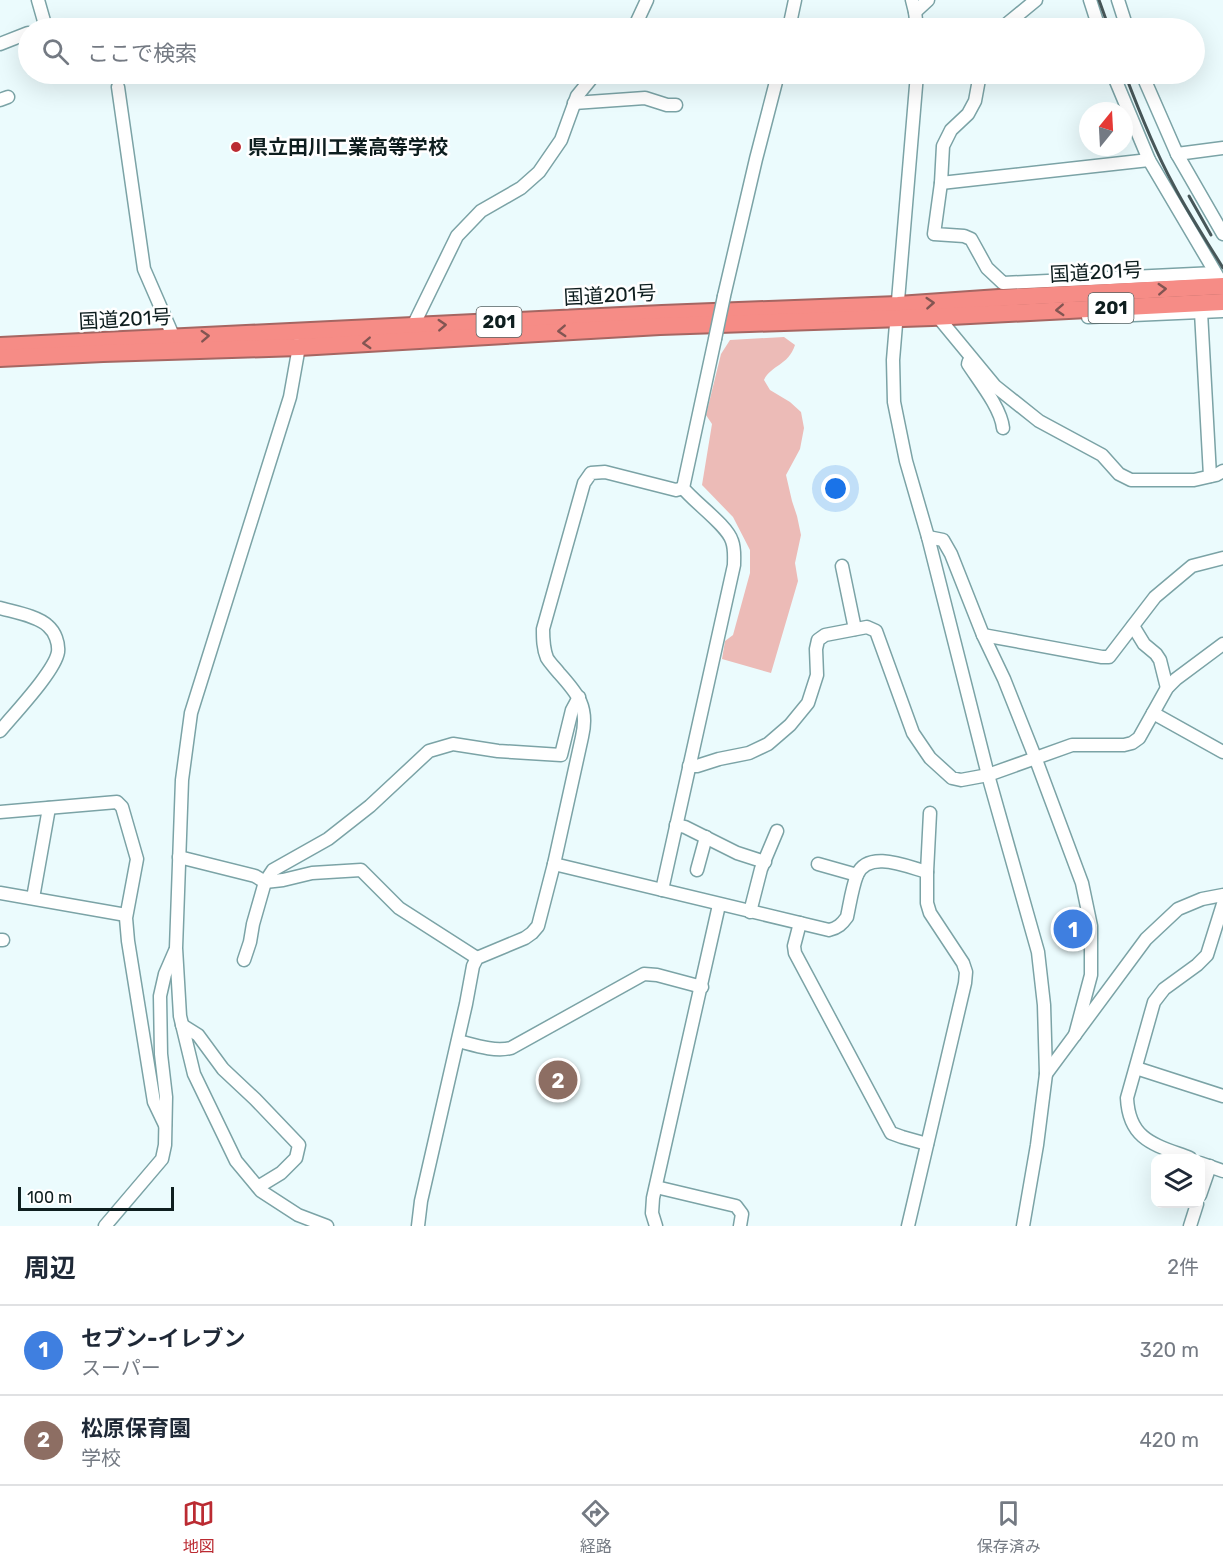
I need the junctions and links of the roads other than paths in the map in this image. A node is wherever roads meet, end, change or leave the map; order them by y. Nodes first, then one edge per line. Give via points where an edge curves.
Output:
1 (38, 0) edge
2 (647, 0) edge
3 (795, 0) edge
4 (928, 0) edge
5 (1036, 0) edge
6 (1090, 0) edge
7 (1118, 0) edge
8 (913, 6) edge
9 (42, 18) edge
10 (639, 18) edge
11 (791, 18) edge
12 (1014, 18) edge
13 (1096, 18) edge
14 (1124, 18) edge
15 (18, 37) edge
16 (0, 44) edge
17 (587, 84) edge
18 (775, 84) edge
19 (916, 84) edge
20 (978, 84) edge
21 (1117, 84) edge
22 (1146, 84) edge
23 (118, 87) dead end
24 (574, 103) junction
25 (676, 105) dead end
26 (1223, 148) edge
27 (1177, 154) junction
28 (1149, 160) junction
29 (941, 183) junction
30 (1223, 234) edge
31 (1219, 279) edge
32 (1223, 302) edge
33 (999, 305) junction
34 (897, 311) junction
35 (1223, 311) edge
36 (1201, 312) junction
37 (938, 317) junction
38 (1088, 317) dead end
39 (413, 326) junction
40 (174, 338) junction
41 (300, 339) junction
42 (0, 346) edge
43 (970, 357) junction
44 (0, 358) edge
45 (1003, 428) dead end
46 (1223, 471) edge
47 (1210, 476) junction
48 (683, 488) junction
49 (928, 537) junction
50 (1223, 558) edge
51 (842, 566) dead end
52 (0, 608) edge
53 (1133, 626) junction
54 (855, 629) junction
55 (983, 635) junction
56 (1223, 644) edge
57 (1167, 688) junction
58 (579, 697) junction
59 (1152, 713) junction
60 (0, 731) edge
61 (1223, 752) edge
62 (1035, 757) junction
63 (689, 765) junction
64 (988, 775) junction
65 (49, 808) junction
66 (0, 812) edge
67 (930, 813) dead end
68 (676, 825) junction
69 (777, 831) dead end
70 (706, 837) junction
71 (180, 857) junction
72 (765, 862) junction
73 (554, 864) junction
74 (818, 864) dead end
75 (697, 870) dead end
76 (927, 872) junction
77 (857, 875) junction
78 (266, 882) junction
79 (662, 890) junction
80 (0, 892) edge
81 (1223, 895) edge
82 (33, 898) junction
83 (1223, 904) edge
84 (720, 905) junction
85 (750, 912) junction
86 (126, 915) junction
87 (800, 923) junction
88 (176, 948) junction
89 (477, 958) junction
90 (244, 960) dead end
91 (702, 987) junction
92 (182, 1025) junction
93 (1075, 1035) junction
94 (458, 1041) junction
95 (1136, 1068) junction
96 (1046, 1074) junction
97 (1223, 1096) edge
98 (165, 1125) junction
99 (927, 1144) junction
100 (1179, 1154) edge
101 (1205, 1165) edge
102 (1223, 1171) edge
103 (258, 1187) junction
104 (656, 1187) junction
105 (1195, 1208) edge
106 (105, 1226) edge
107 (327, 1226) edge
108 (418, 1226) edge
109 (656, 1226) edge
110 (740, 1226) edge
111 (908, 1226) edge
112 (1023, 1226) edge
113 (1190, 1226) edge

1 - 9 street
2 - 10 street
3 - 11 street
4 - 8 street
5 - 12 street
6 - 13 street
7 - 14 street
15 - 16 street
17 - 24 street
18 - 48 street, bridge
19 - 34 street
20 - 29 street via 968,114 951,130 943,146
21 - 28 street
22 - 27 street
23 - 40 street via 144,269
24 - 25 street via 645,98
24 - 39 street via 561,140 539,171 521,188 481,211 458,236
26 - 27 street
27 - 30 street
28 - 29 street
28 - 31 street
29 - 31 street via 934,234 970,239 987,268 1003,283
33 -> 31 highway, 国道201号 / 201
32 -> 33 highway, 国道201号 / 201
34 -> 33 highway, 国道201号 / 201
33 - 37 highway, 国道201号 / 201
34 - 37 highway, 国道201号 / 201
39 -> 34 highway, 国道201号 / 201 via 662,314
34 -> 41 highway, 国道201号 / 201 via 660,326
34 - 49 street via 894,402
35 - 36 street
36 - 38 street
36 - 47 street
37 - 43 street
39 - 41 highway, 国道201号 / 201
40 -> 41 highway, 国道201号 / 201
40 - 42 highway, 国道201号 / 201
41 - 44 highway, 国道201号 / 201
41 - 71 street via 290,397 191,713 182,780
43 - 45 street via 968,364 1001,418
43 - 47 street via 995,386 1039,421 1102,454 1119,474 1131,480 1194,480
46 - 47 street
48 - 58 street via 676,490 605,471 591,473 584,483 543,629 542,645 548,660
48 - 63 street via 726,530 735,553
49 - 55 street via 943,540 951,554
49 - 64 street
50 - 53 street via 1192,566 1155,597
51 - 54 street
52 - 60 street via 49,626 58,650 34,691
53 - 55 street via 1109,657
53 - 57 street via 1160,660
54 - 63 street via 818,640 817,675 808,703 768,744 749,753
54 - 64 street via 867,627 876,631 913,733 930,758 952,778
55 - 62 street
56 - 57 street
57 - 59 street
58 - 73 street via 585,724
58 - 78 street via 561,755 453,744 429,751 370,807 328,839 273,870
59 - 61 street
59 - 62 street via 1139,738 1132,743 1072,745
62 - 64 street
62 - 93 street via 1082,883 1091,926 1091,975
63 - 68 street
64 - 96 street via 1038,952
65 - 66 street
65 - 82 street
65 - 86 street via 117,802 122,807 137,859
67 - 76 street
68 - 70 street
68 - 79 street
69 - 72 street
70 - 72 street
70 - 75 street
71 - 78 street
71 - 88 street
72 - 85 street
73 - 79 street
73 - 89 street via 538,926 525,938
74 - 77 street
76 - 77 street via 876,861 866,864
76 - 99 street via 930,913 966,972
77 - 87 street via 843,923 829,930
78 - 89 street via 312,873 361,870 399,908
78 - 90 street
79 - 84 street
80 - 82 street
81 - 93 street via 1178,909 1162,923
82 - 86 street
83 - 95 street via 1207,955 1164,989 1154,1002
84 - 85 street
84 - 91 street
85 - 87 street
86 - 98 street via 154,1102
87 - 99 street via 795,953 891,1133
88 - 92 street
88 - 98 street via 160,996
89 - 94 street
91 - 94 street via 644,974 511,1048 494,1049
91 - 104 street
92 - 103 street via 194,1074 236,1161
92 - 103 street via 198,1035 223,1068 299,1145 296,1158
93 - 96 street
94 - 108 street
95 - 97 street
95 - 100 street via 1127,1098 1133,1125 1153,1144
96 - 112 street
98 - 106 street via 162,1158
99 - 111 street
101 - 102 street
103 - 107 street via 298,1215
104 - 109 street via 652,1213
104 - 110 street via 736,1206 742,1214
105 - 113 street

